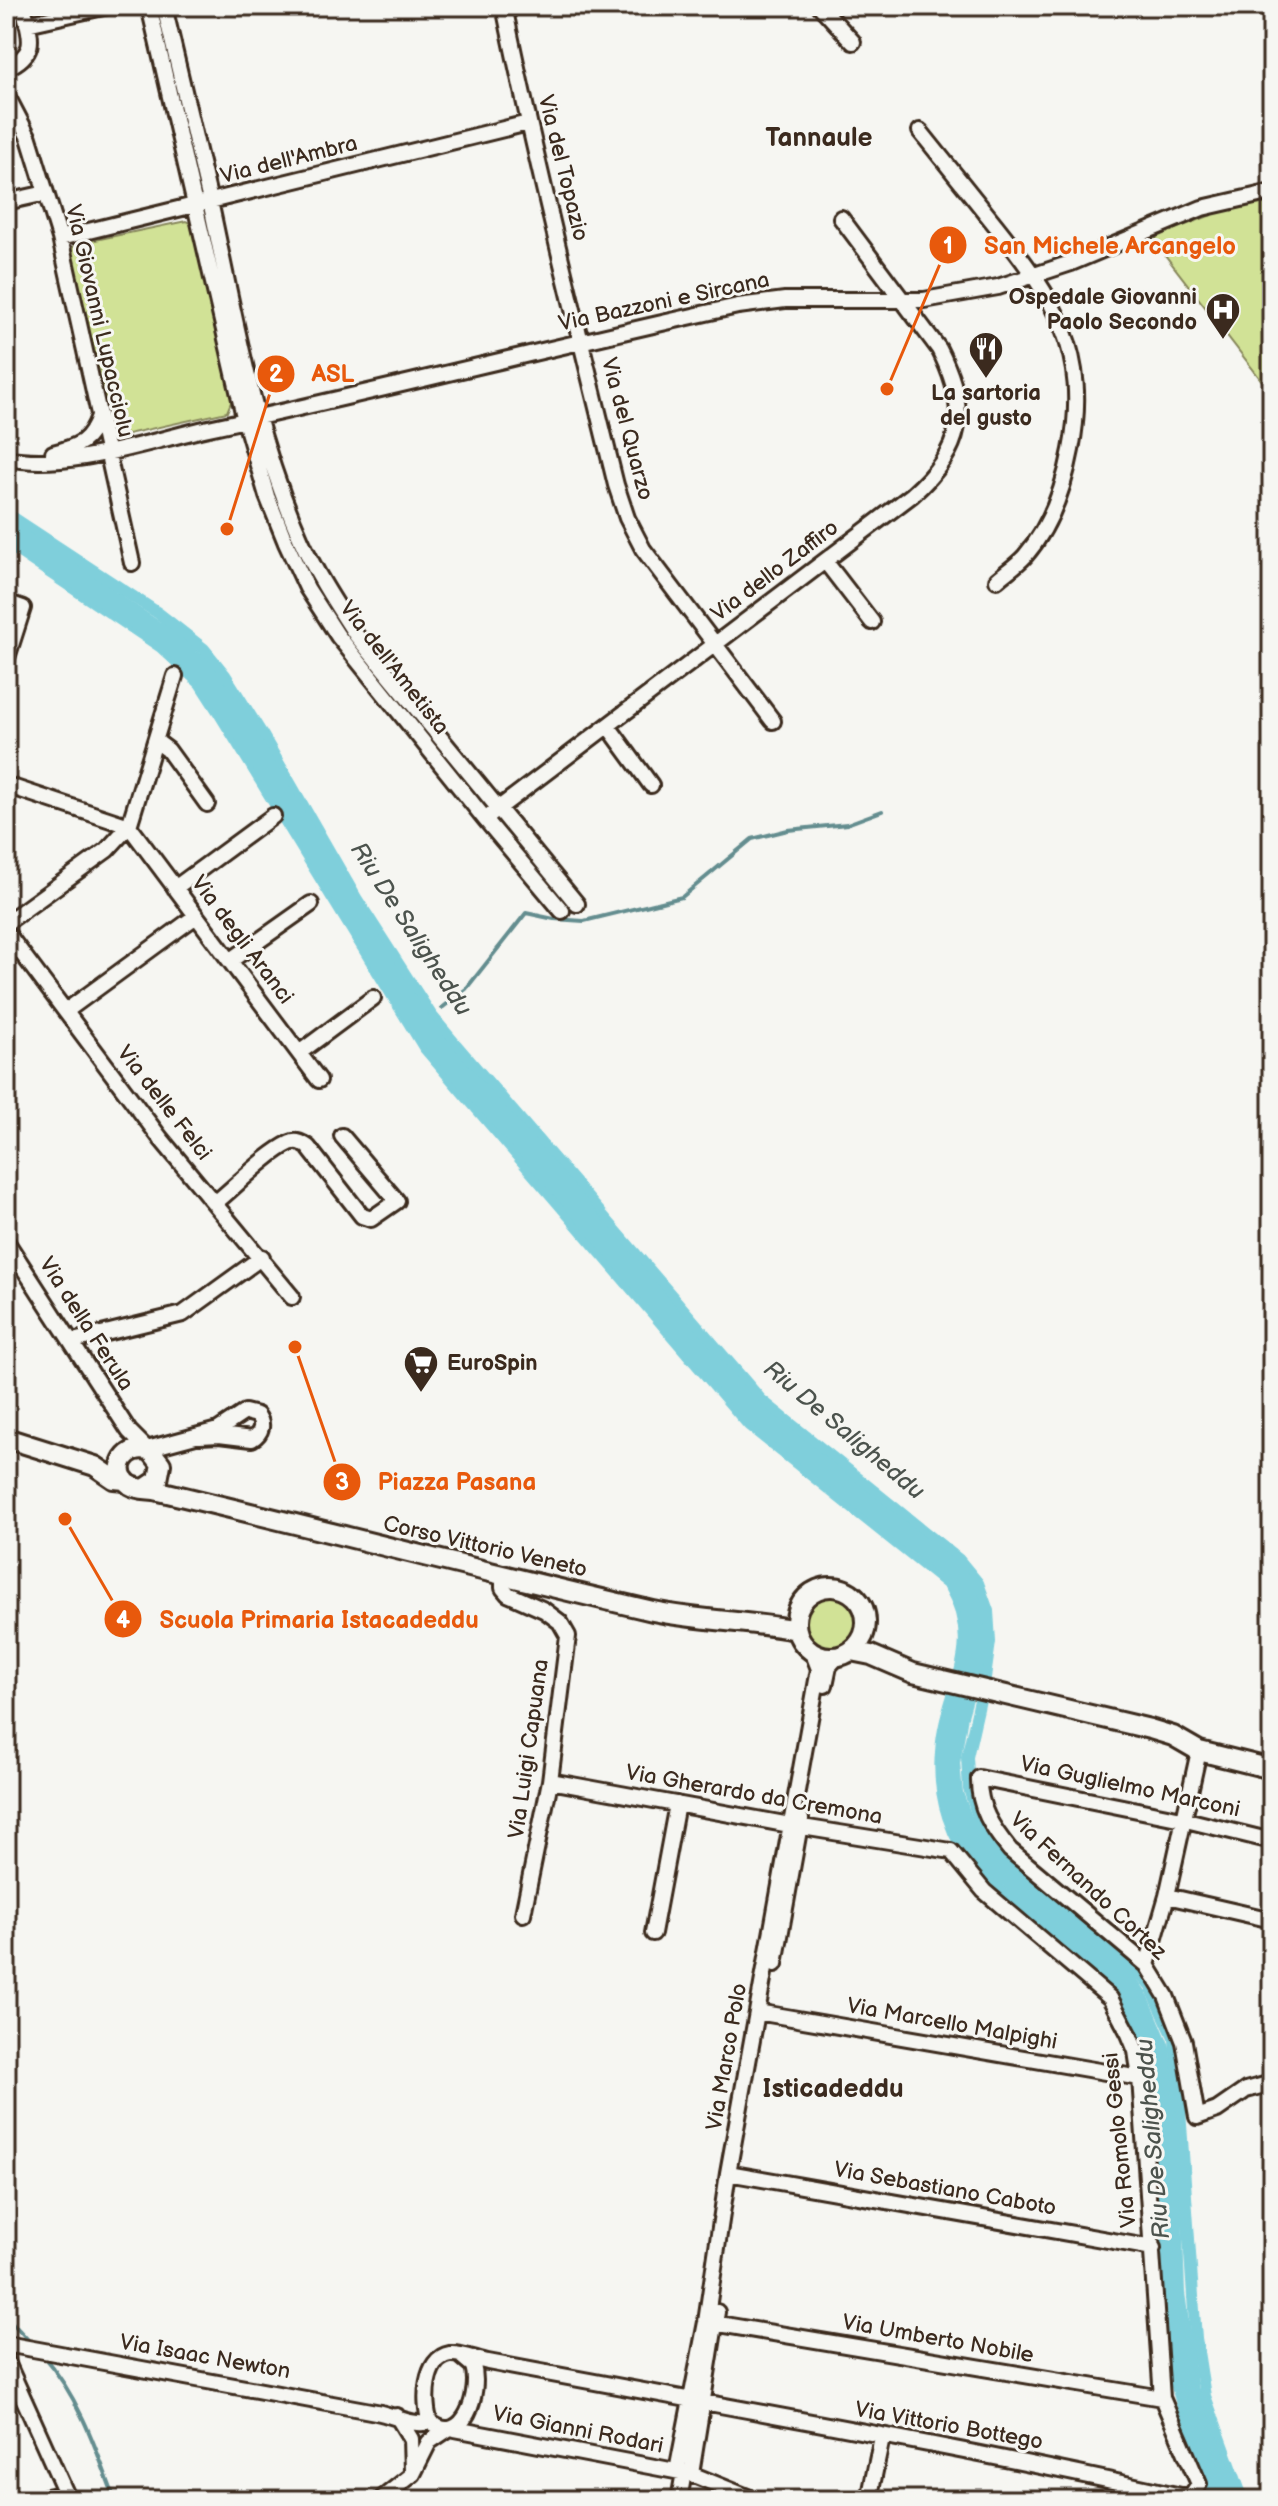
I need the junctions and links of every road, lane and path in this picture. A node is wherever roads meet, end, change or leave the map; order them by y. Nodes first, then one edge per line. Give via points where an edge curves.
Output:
1 (23, 6) edge
2 (108, 6) edge
3 (149, 6) edge
4 (164, 6) edge
5 (504, 6) edge
6 (820, 6) edge
7 (27, 24) junction
8 (853, 42) dead end
9 (6, 68) edge
10 (6, 94) edge
11 (528, 123) junction
12 (920, 131) dead end
13 (1272, 192) edge
14 (46, 193) junction
15 (6, 202) edge
16 (202, 204) junction
17 (841, 218) dead end
18 (60, 238) junction
19 (1035, 275) junction
20 (902, 300) junction
21 (581, 341) junction
22 (99, 416) junction
23 (252, 419) junction
24 (106, 451) junction
25 (6, 458) edge
26 (22, 461) junction
27 (825, 561) junction
28 (132, 563) dead end
29 (997, 580) dead end
30 (6, 602) edge
31 (872, 622) dead end
32 (715, 645) junction
33 (6, 661) edge
34 (175, 676) dead end
35 (773, 721) dead end
36 (608, 726) junction
37 (156, 741) junction
38 (6, 785) edge
39 (651, 785) dead end
40 (207, 804) dead end
41 (497, 810) junction
42 (273, 816) dead end
43 (485, 819) junction
44 (129, 826) junction
45 (175, 888) junction
46 (311, 904) dead end
47 (577, 904) dead end
48 (562, 911) dead end
49 (196, 916) junction
50 (6, 923) edge
51 (6, 932) edge
52 (230, 961) junction
53 (373, 998) dead end
54 (66, 1011) junction
55 (299, 1053) junction
56 (319, 1080) dead end
57 (342, 1136) dead end
58 (215, 1203) junction
59 (6, 1241) edge
60 (262, 1257) junction
61 (292, 1297) dead end
62 (73, 1341) junction
63 (234, 1419) junction
64 (200, 1436) junction
65 (238, 1437) junction
66 (6, 1438) edge
67 (178, 1441) junction
68 (132, 1461) junction
69 (161, 1468) junction
70 (146, 1488) junction
71 (212, 1504) junction
72 (503, 1576) junction
73 (803, 1601) junction
74 (749, 1622) junction
75 (866, 1628) junction
76 (797, 1630) junction
77 (812, 1651) junction
78 (844, 1654) junction
79 (894, 1665) junction
80 (1199, 1751) junction
81 (1272, 1769) edge
82 (979, 1778) joint
83 (550, 1781) junction
84 (677, 1804) junction
85 (1182, 1819) junction
86 (795, 1826) junction
87 (1272, 1841) edge
88 (951, 1851) joint
89 (1167, 1896) junction
90 (523, 1914) dead end
91 (1272, 1920) edge
92 (653, 1933) dead end
93 (1147, 1965) junction
94 (762, 2013) junction
95 (1140, 2078) junction
96 (1272, 2083) edge
97 (733, 2174) junction
98 (1153, 2248) junction
99 (711, 2323) junction
100 (11, 2345) edge
101 (460, 2355) junction
102 (6, 2360) edge
103 (488, 2362) junction
104 (475, 2373) junction
105 (1162, 2398) junction
106 (426, 2400) junction
107 (697, 2402) junction
108 (397, 2416) junction
109 (430, 2422) junction
110 (451, 2430) junction
111 (882, 2437) junction
112 (412, 2455) junction
113 (684, 2472) junction
114 (413, 2474) junction
115 (1196, 2491) joint
116 (67, 2496) edge
117 (33, 2500) edge
118 (380, 2500) edge
119 (679, 2500) edge
120 (755, 2500) edge
121 (869, 2500) edge

1 - 7 street
2 - 7 street
3 - 16 street
4 - 16 street
5 - 11 street, Via del Topazio
6 - 8 street
7 - 9 street via 29,51
10 - 14 street, Via Giovanni Lupacciolu via 29,138
11 - 16 street, Via dell'Ambra
11 - 21 street, Via del Topazio via 554,198
12 - 19 street
13 - 19 street, Via Bazzoni e Sircana via 1202,208
14 - 15 street
14 - 18 street, Via Giovanni Lupacciolu
16 - 18 street, Via dell'Ambra
16 - 23 street via 243,361
17 - 20 street, Via dello Zaffiro
18 - 22 street, Via Giovanni Lupacciolu
19 - 20 street, Via Bazzoni e Sircana via 958,295
19 - 29 street via 1057,311 1074,369 1074,435 1056,503 1025,556
20 - 21 street, Via Bazzoni e Sircana via 785,300 738,306
20 - 27 street, Via dello Zaffiro via 951,373 957,393 956,433 934,476
21 - 23 street, Via Bazzoni e Sircana
21 - 32 street, Via del Quarzo via 627,518 643,549
22 - 24 street, Via Giovanni Lupacciolu
22 - 26 street via 89,438
23 - 24 street, Via Bazzoni e Sircana
23 - 41 street, Via dell'Ametista via 326,588 356,635
23 - 43 street, Via dell'Ametista via 267,496 307,588 338,636
24 - 26 street, Via Bazzoni e Sircana
24 - 28 street, Via Giovanni Lupacciolu
25 - 26 street
27 - 31 street
27 - 32 street, Via dello Zaffiro
30 - 33 street via 23,608
32 - 35 street, Via del Quarzo
32 - 36 street, Via dello Zaffiro
34 - 37 street
36 - 39 street
36 - 41 street, Via dello Zaffiro
37 - 40 street
37 - 44 street
38 - 44 street
41 - 43 street, Via dello Zaffiro
41 - 47 street, Via dell'Ametista
42 - 45 street
43 - 48 street, Via dell'Ametista
44 - 45 street, Via degli Aranci
44 - 50 street via 107,850
45 - 49 street, Via degli Aranci
46 - 52 street
49 - 52 street, Via degli Aranci
49 - 54 street
51 - 54 street, Via delle Felci
52 - 55 street, Via degli Aranci
53 - 55 street
54 - 58 street, Via delle Felci
55 - 56 street, Via degli Aranci
57 - 58 street via 397,1201 371,1219 362,1216 308,1147 298,1142 291,1142
58 - 60 street, Via delle Felci
59 - 62 street, Via della Ferula
60 - 61 street, Via delle Felci
60 - 62 street via 183,1314
62 - 68 street, Via della Ferula via 129,1431
63 - 64 street
63 - 65 street
63 - 65 street via 249,1411 261,1423 256,1436
64 - 65 street
64 - 67 street
66 - 68 main road via 95,1466
67 - 68 street
67 - 69 street
68 - 69 main road, Corso Vittorio Veneto via 155,1454
68 - 70 main road, Corso Vittorio Veneto via 136,1488
69 - 70 main road via 156,1482
69 - 71 main road, Corso Vittorio Veneto via 178,1487
70 - 71 main road, Corso Vittorio Veneto
71 - 72 main road, Corso Vittorio Veneto
72 - 74 main road, Corso Vittorio Veneto via 674,1616
72 - 83 street, Via Luigi Capuana via 508,1594 544,1610 568,1636
73 - 74 main road, Corso Vittorio Veneto via 782,1616
73 - 75 main road via 822,1588 844,1589 862,1604
73 - 76 main road
74 - 76 main road, Corso Vittorio Veneto
75 - 78 main road
75 - 79 main road via 875,1647
76 - 77 main road
77 - 78 main road via 829,1657
77 - 86 street, Via Marco Polo via 819,1669
78 - 79 main road via 871,1655
78 - 86 street, Via Marco Polo via 829,1666
79 - 80 main road via 1150,1729
80 - 81 main road
80 - 85 street
82 - 85 street, Via Guglielmo Marconi
82 - 93 street, Via Fernando Cortez via 981,1803 1010,1850
83 - 84 street, Via Gherardo da Cremona
83 - 90 street, Via Luigi Capuana
84 - 86 street, Via Gherardo da Cremona
84 - 92 street
85 - 87 street, Via Guglielmo Marconi
85 - 89 street
86 - 88 street, Via Gherardo da Cremona
86 - 94 street, Via Marco Polo
88 - 95 street, Via Romolo Gessi via 984,1891 1110,1998 1133,2042
89 - 91 street
89 - 93 street
93 - 96 street, Via Fernando Cortez via 1184,2042 1197,2117 1246,2090
94 - 95 street, Via Marcello Malpighi
94 - 97 street, Via Marco Polo
95 - 98 street, Via Romolo Gessi
97 - 98 street, Via Sebastiano Caboto
97 - 99 street, Via Marco Polo
98 - 105 street, Via Romolo Gessi
99 - 105 street, Via Umberto Nobile
99 - 107 street, Via Marco Polo
100 - 108 street, Via Isaac Newton
101 - 103 street, Via Vittorio Bottego
101 - 104 street
101 - 106 street via 442,2357 435,2365
102 - 116 street
103 - 104 street
103 - 107 street, Via Vittorio Bottego
104 - 110 street via 467,2414
105 - 115 street, Via Romolo Gessi via 1199,2484
106 - 108 street via 418,2411
106 - 109 street
107 - 111 street, Via Vittorio Bottego
107 - 113 street, Via Marco Polo
108 - 109 street, Via Isaac Newton via 418,2425
108 - 112 street via 411,2439
109 - 110 street
109 - 112 street
110 - 113 street, Via Gianni Rodari
110 - 114 street via 429,2442
111 - 115 street, Via Vittorio Bottego via 1181,2496
111 - 121 street
112 - 114 street
113 - 119 street, Via Marco Polo
113 - 120 street, Via Gianni Rodari
114 - 118 street
116 - 117 street

